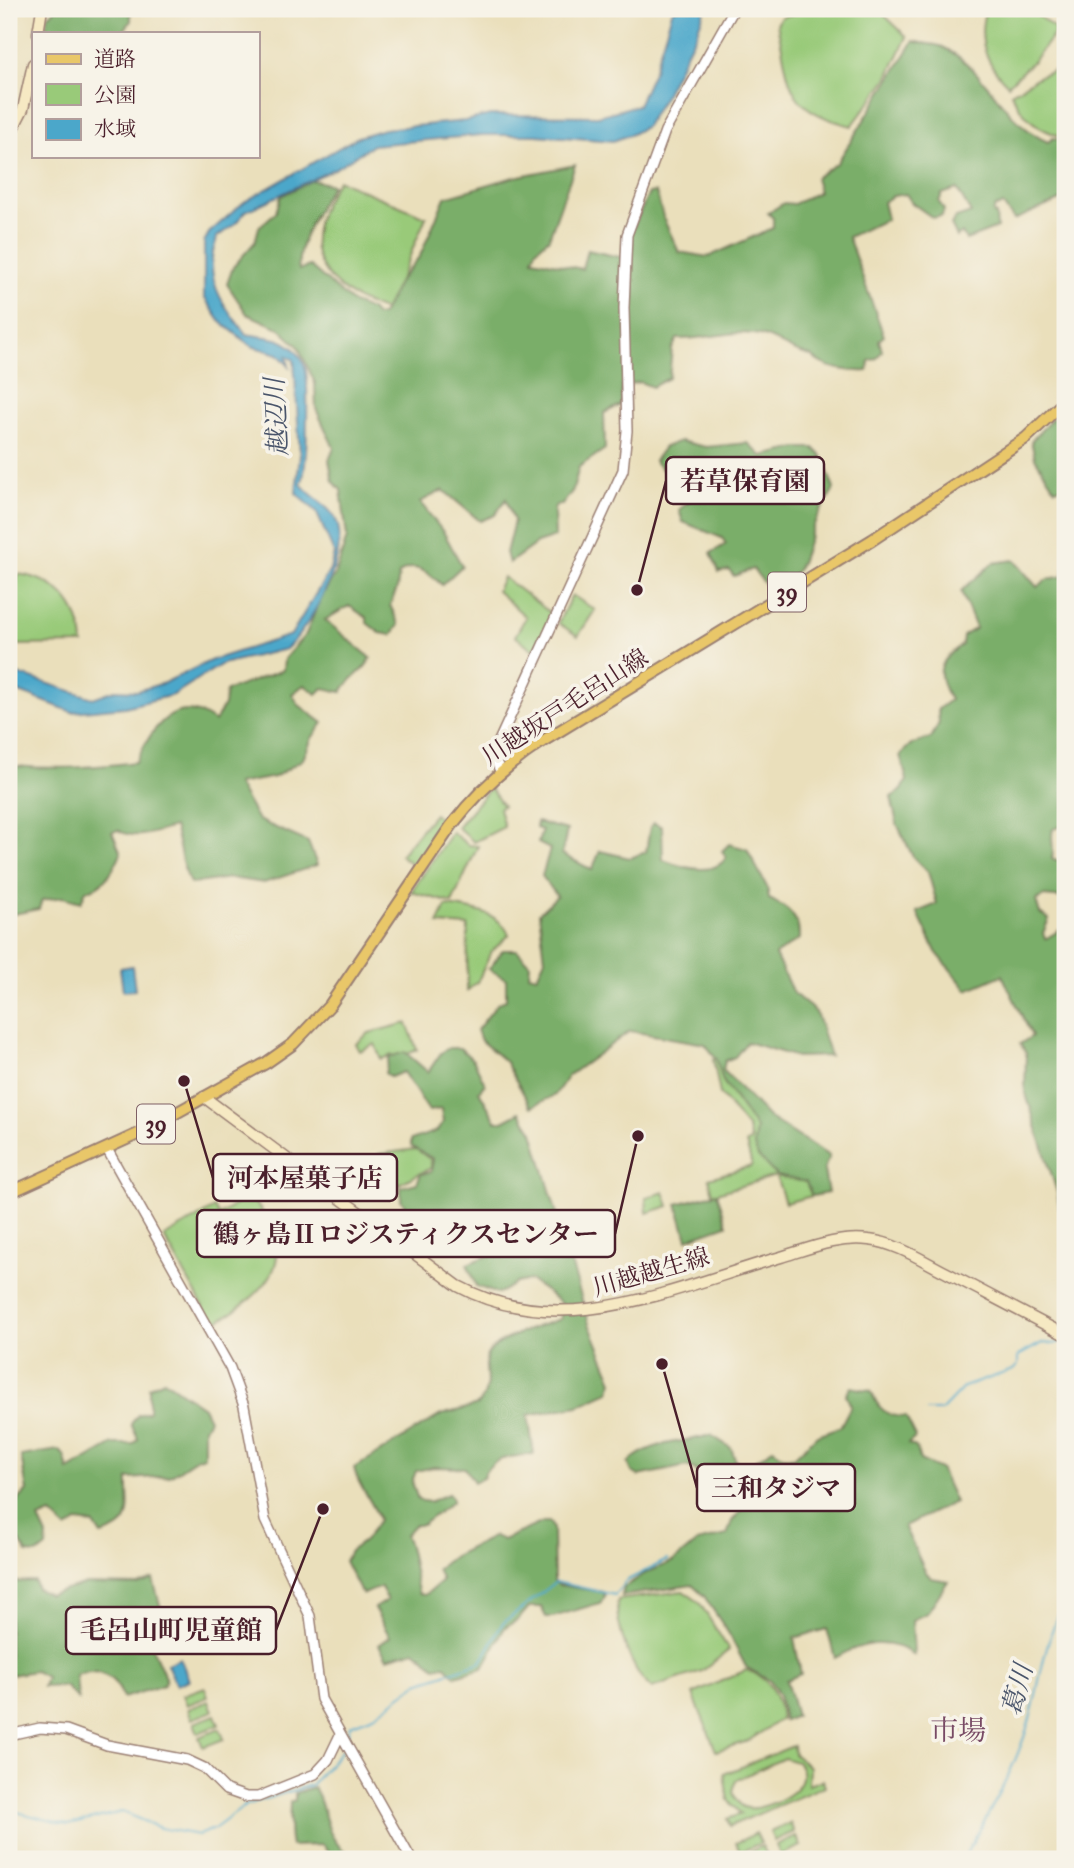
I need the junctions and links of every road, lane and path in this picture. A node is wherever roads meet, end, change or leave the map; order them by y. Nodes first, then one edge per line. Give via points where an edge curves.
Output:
1 (42, 9) edge
2 (734, 9) edge
3 (38, 32) edge
4 (32, 68) edge
5 (9, 136) edge
6 (1065, 401) edge
7 (500, 771) junction
8 (204, 1097) junction
9 (107, 1149) junction
10 (9, 1193) edge
11 (1065, 1335) edge
12 (9, 1735) edge
13 (340, 1735) junction
14 (411, 1859) edge

1 - 3 main road
2 - 7 street via 665,131 626,235 627,431 623,470 493,754
4 - 5 main road via 23,109
6 - 7 main road, 川越坂戸毛呂山線 / 39 via 1026,438 881,533
7 - 8 main road, 川越坂戸毛呂山線 / 39 via 452,825 317,1020 276,1057
8 - 9 main road, 川越坂戸毛呂山線 / 39
8 - 11 main road, 川越越生線 via 458,1286 517,1309 548,1313 603,1309 828,1243 861,1239 907,1252
9 - 10 main road, 川越坂戸毛呂山線 / 39
9 - 13 street via 238,1389 265,1520 306,1602 318,1691
12 - 13 street via 40,1728 66,1730 107,1745 187,1760 204,1768 226,1790 246,1797 258,1797 315,1774
13 - 14 street

